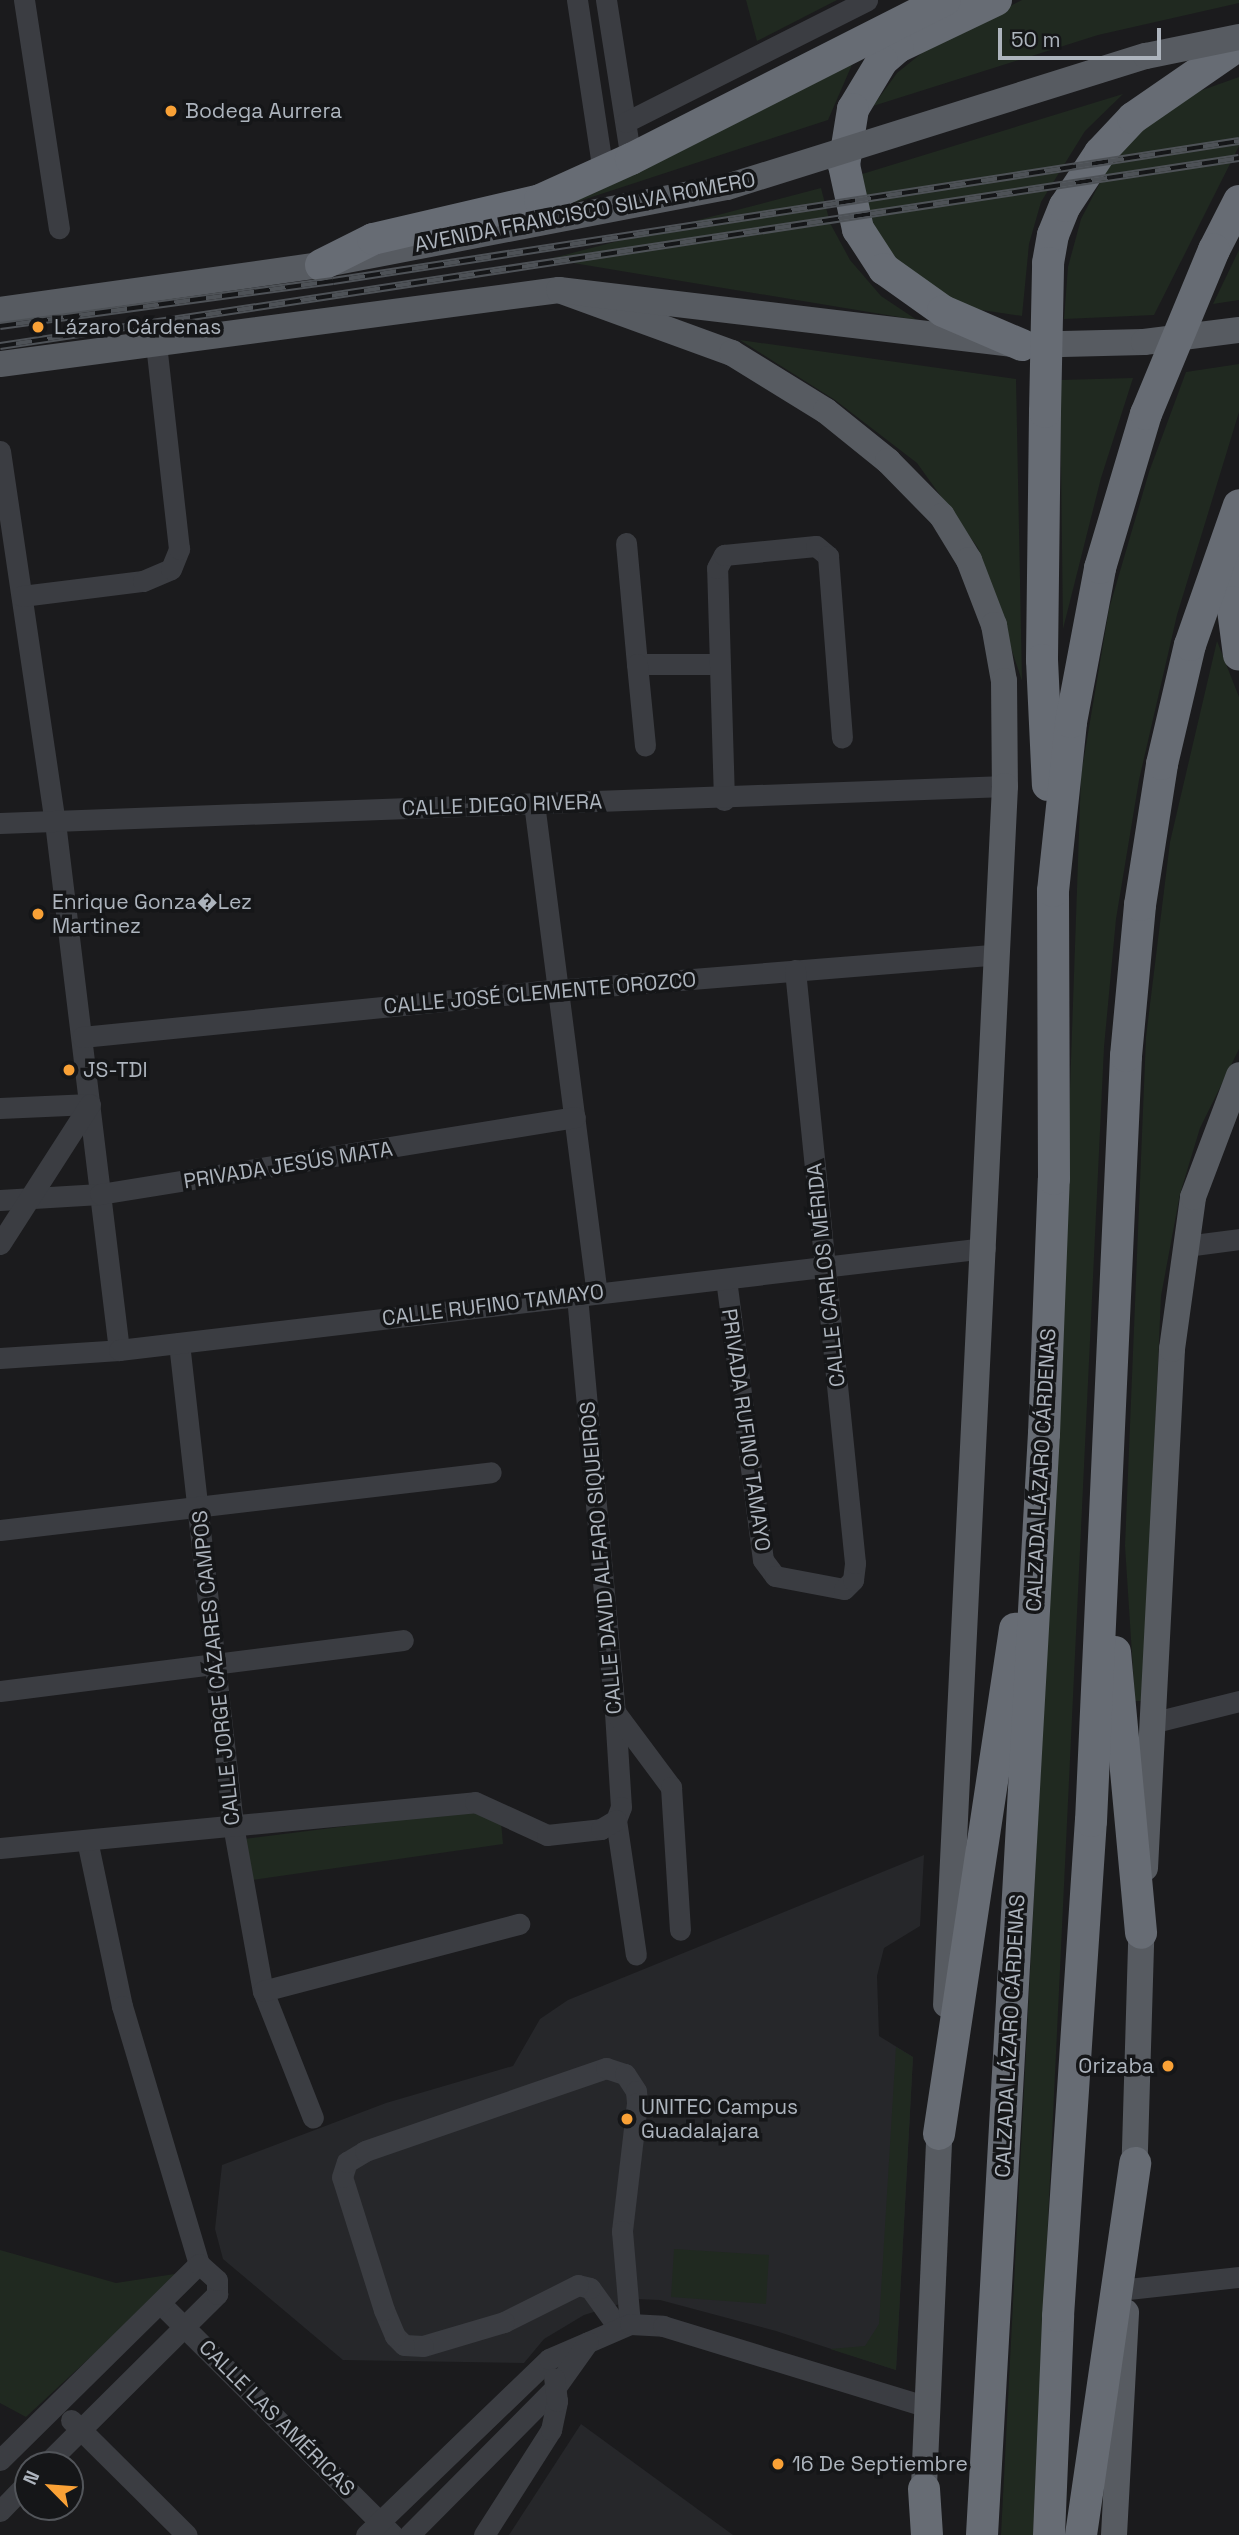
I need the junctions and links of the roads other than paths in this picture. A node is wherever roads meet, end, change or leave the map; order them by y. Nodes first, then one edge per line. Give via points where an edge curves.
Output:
1 (24, 0) edge
2 (606, 0) edge
3 (867, 0) edge
4 (946, 0) edge
5 (996, 0) edge
6 (577, 2) edge
7 (1239, 37) edge
8 (1239, 46) edge
9 (626, 121) junction
10 (631, 159) junction
11 (603, 172) junction
12 (1239, 201) edge
13 (59, 228) dead end
14 (321, 265) junction
15 (559, 290) junction
16 (0, 310) edge
17 (1239, 330) edge
18 (156, 344) junction
19 (1022, 345) junction
20 (0, 364) edge
21 (0, 451) edge
22 (1239, 505) edge
23 (626, 543) dead end
24 (1239, 544) edge
25 (22, 596) junction
26 (1239, 655) edge
27 (637, 664) junction
28 (719, 664) junction
29 (842, 737) dead end
30 (645, 746) dead end
31 (1005, 786) junction
32 (724, 800) junction
33 (534, 803) junction
34 (55, 822) junction
35 (0, 823) edge
36 (1053, 891) junction
37 (998, 954) junction
38 (795, 970) junction
39 (555, 990) junction
40 (82, 1037) junction
41 (1239, 1075) edge
42 (90, 1104) junction
43 (0, 1108) edge
44 (575, 1117) junction
45 (100, 1194) junction
46 (27, 1197) junction
47 (0, 1200) edge
48 (1239, 1239) edge
49 (0, 1244) edge
50 (1186, 1246) junction
51 (985, 1248) junction
52 (825, 1267) junction
53 (726, 1279) junction
54 (587, 1294) junction
55 (179, 1343) junction
56 (119, 1350) junction
57 (0, 1358) edge
58 (1044, 1434) junction
59 (491, 1472) dead end
60 (197, 1507) junction
61 (0, 1530) edge
62 (1104, 1534) junction
63 (775, 1576) joint
64 (403, 1640) dead end
65 (214, 1663) junction
66 (0, 1691) edge
67 (1239, 1701) edge
68 (615, 1713) junction
69 (1155, 1722) junction
70 (616, 1820) junction
71 (233, 1825) junction
72 (87, 1840) junction
73 (0, 1848) edge
74 (519, 1924) dead end
75 (680, 1930) dead end
76 (1141, 1933) junction
77 (636, 1955) dead end
78 (263, 1991) junction
79 (313, 2118) dead end
80 (939, 2134) junction
81 (1135, 2163) junction
82 (199, 2264) junction
83 (1239, 2277) edge
84 (1128, 2289) junction
85 (160, 2303) junction
86 (186, 2326) junction
87 (624, 2326) junction
88 (589, 2340) junction
89 (548, 2359) junction
90 (556, 2387) junction
91 (57, 2407) junction
92 (928, 2407) junction
93 (80, 2429) junction
94 (58, 2451) edge
95 (0, 2460) edge
96 (924, 2489) joint
97 (14, 2496) edge
98 (0, 2511) edge
99 (379, 2530) edge
100 (187, 2535) edge
101 (409, 2535) edge
102 (484, 2535) edge
103 (925, 2535) edge
104 (982, 2535) edge
105 (1049, 2535) edge
106 (1081, 2535) edge
107 (1114, 2535) edge

1 - 13 street
2 - 6 street
2 - 9 street
3 - 9 street
4 - 10 highway
5 - 19 highway via 898,47 882,61 852,109 844,165 858,229 884,269 943,311
6 - 11 street
7 - 14 main road, AVENIDA FRANCISCO SILVA ROMERO, bridge via 1146,56 727,187
8 - 36 highway, bridge via 1133,118 1100,153 1052,235 1042,660
9 - 10 street
10 - 11 highway
11 - 14 highway via 540,200 373,239
12 - 36 highway, CALZADA LÁZARO CÁRDENAS, bridge via 1146,414 1100,568 1071,722
14 - 16 main road, AVENIDA FRANCISCO SILVA ROMERO
15 - 18 main road
15 - 19 main road
15 - 31 main road via 672,328 778,379 888,461 942,516 969,560 994,625 1004,681
17 - 19 main road via 1144,342
18 - 20 main road
18 - 25 street via 179,549 170,569 143,581
21 - 25 street
22 - 62 highway via 1190,645 1162,764 1140,905 1126,1056
23 - 27 street
24 - 26 highway via 1232,602
25 - 34 street
27 - 28 street
27 - 30 street
28 - 29 street via 720,558 729,552 819,547 828,556
28 - 32 street
31 - 32 street, CALLE DIEGO RIVERA
31 - 37 main road
32 - 33 street, CALLE DIEGO RIVERA
33 - 34 street, CALLE DIEGO RIVERA
33 - 39 street, CALLE DAVID ALFARO SIQUEIROS
34 - 35 street, CALLE DIEGO RIVERA
34 - 40 street
36 - 58 highway, CALZADA LÁZARO CÁRDENAS via 1054,1179
37 - 38 street, CALLE JOSÉ CLEMENTE OROZCO
37 - 51 main road
38 - 39 street, CALLE JOSÉ CLEMENTE OROZCO
38 - 52 street, CALLE CARLOS MÉRIDA
39 - 40 street, CALLE JOSÉ CLEMENTE OROZCO
39 - 44 street, CALLE DAVID ALFARO SIQUEIROS
40 - 42 street
41 - 50 main road via 1193,1197
42 - 43 street
42 - 45 street
42 - 46 street
44 - 45 street, PRIVADA JESÚS MATA
44 - 54 street, CALLE DAVID ALFARO SIQUEIROS
45 - 46 street, PRIVADA JESÚS MATA
45 - 56 street
46 - 47 street, PRIVADA JESÚS MATA
46 - 49 street
48 - 50 street
50 - 69 main road via 1172,1349
51 - 52 street, CALLE RUFINO TAMAYO
51 - 80 main road
52 - 53 street, CALLE RUFINO TAMAYO
52 - 63 street, CALLE CARLOS MÉRIDA via 853,1580 841,1590
53 - 54 street, CALLE RUFINO TAMAYO
53 - 63 street, PRIVADA RUFINO TAMAYO via 763,1560
54 - 55 street, CALLE RUFINO TAMAYO
54 - 68 street, CALLE DAVID ALFARO SIQUEIROS
55 - 56 street, CALLE RUFINO TAMAYO
55 - 60 street, CALLE JORGE CÁZARES CAMPOS
56 - 57 street, CALLE RUFINO TAMAYO
58 - 80 highway
58 - 104 highway, CALZADA LÁZARO CÁRDENAS
59 - 60 street
60 - 61 street
60 - 65 street, CALLE JORGE CÁZARES CAMPOS
62 - 76 highway
62 - 105 highway
64 - 65 street
65 - 66 street
65 - 71 street, CALLE JORGE CÁZARES CAMPOS
67 - 69 street
68 - 70 street, CALLE DAVID ALFARO SIQUEIROS via 621,1807
68 - 75 street via 671,1787
69 - 76 main road
70 - 71 street via 601,1829 547,1835 475,1802
70 - 77 street, CALLE DAVID ALFARO SIQUEIROS
71 - 72 street
71 - 78 street, CALLE JORGE CÁZARES CAMPOS
72 - 73 street
72 - 82 street via 122,2006
74 - 78 street
76 - 81 main road
78 - 79 street, CALLE JORGE CÁZARES CAMPOS
80 - 92 main road
81 - 84 main road
81 - 106 highway
82 - 85 street
82 - 86 street via 217,2280 219,2289
83 - 84 street
84 - 107 main road
85 - 86 street, CALLE LAS AMÉRICAS
85 - 91 street
86 - 93 street
86 - 99 street, CALLE LAS AMÉRICAS
87 - 87 street via 622,2231 636,2091 625,2074 606,2068 365,2151 346,2162 342,2177 384,2309 404,2345 423,2346 504,2322 578,2285 590,2288
87 - 88 street
87 - 92 street via 663,2326
88 - 89 street
88 - 90 street
89 - 90 street
89 - 99 street
90 - 101 street
90 - 102 street via 556,2416 545,2444
91 - 93 street
91 - 95 street
92 - 96 main road
93 - 94 street
93 - 100 street
96 - 103 highway
97 - 98 street

